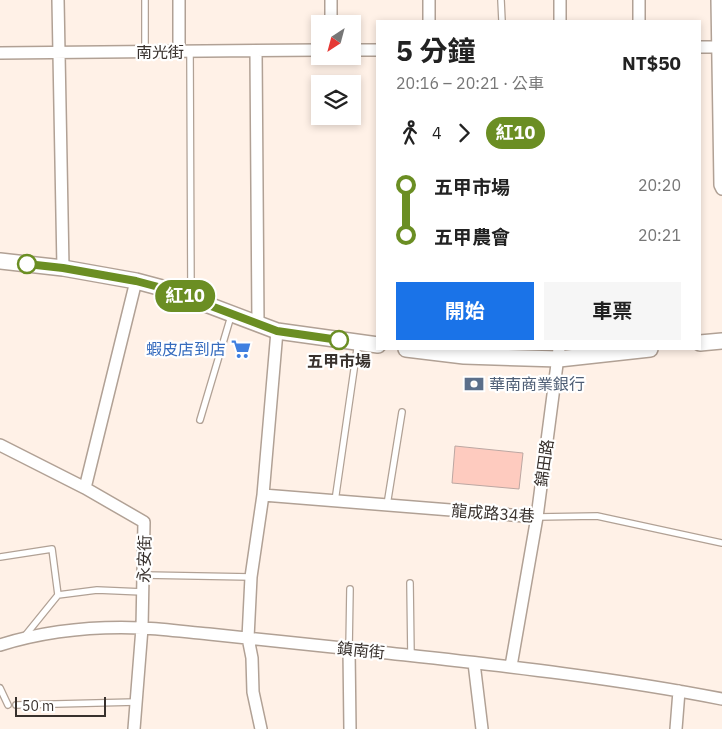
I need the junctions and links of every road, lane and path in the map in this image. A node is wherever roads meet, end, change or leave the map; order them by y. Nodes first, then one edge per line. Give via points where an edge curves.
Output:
1 (58, 0) edge
2 (144, 0) edge
3 (179, 0) edge
4 (331, 0) edge
5 (429, 0) edge
6 (502, 0) edge
7 (560, 0) edge
8 (639, 0) edge
9 (717, 0) edge
10 (331, 15) edge
11 (429, 20) edge
12 (502, 20) edge
13 (560, 20) edge
14 (639, 20) edge
15 (701, 47) edge
16 (720, 47) edge
17 (311, 50) edge
18 (361, 50) edge
19 (376, 50) edge
20 (185, 51) junction
21 (256, 51) junction
22 (59, 52) junction
23 (145, 52) junction
24 (0, 53) edge
25 (720, 120) edge
26 (721, 186) edge
27 (0, 261) edge
28 (63, 268) junction
29 (136, 281) junction
30 (191, 298) junction
31 (232, 314) junction
32 (258, 324) junction
33 (277, 331) junction
34 (722, 341) edge
35 (358, 342) junction
36 (701, 343) edge
37 (376, 345) edge
38 (425, 350) edge
39 (632, 350) edge
40 (464, 352) edge
41 (559, 354) edge
42 (402, 412) dead end
43 (200, 420) dead end
44 (0, 445) edge
45 (85, 488) junction
46 (262, 495) junction
47 (335, 501) junction
48 (387, 505) junction
49 (537, 517) junction
50 (722, 543) edge
51 (0, 557) edge
52 (144, 575) junction
53 (251, 577) junction
54 (410, 583) dead end
55 (350, 589) dead end
56 (143, 592) junction
57 (58, 595) junction
58 (142, 628) junction
59 (22, 638) junction
60 (248, 638) junction
61 (0, 645) edge
62 (349, 649) junction
63 (411, 656) junction
64 (474, 663) junction
65 (512, 666) junction
66 (0, 688) edge
67 (679, 691) junction
68 (722, 699) edge
69 (136, 702) junction
70 (8, 705) dead end
71 (16, 705) dead end
72 (134, 729) edge
73 (261, 729) edge
74 (350, 729) edge
75 (482, 729) edge
76 (676, 729) edge

1 - 22 street
2 - 23 lane
3 - 20 street
4 - 10 street
5 - 11 street
6 - 12 lane
7 - 13 street
8 - 14 street
9 - 16 street
15 - 16 street
16 - 25 street
17 - 21 street, 南光街
18 - 19 street
20 - 21 street, 南光街
20 - 23 street, 南光街
20 - 30 lane
21 - 32 street
22 - 23 street, 南光街
22 - 24 street, 南光街
22 - 28 street
25 - 26 street
27 - 28 main road
28 - 29 main road
29 - 30 main road
29 - 45 street
30 - 31 main road
31 - 32 main road
31 - 43 lane
32 - 33 main road
33 - 35 main road
33 - 46 street
34 - 36 main road
35 - 37 main road
35 - 47 lane
38 - 40 main road
39 - 41 main road
40 - 41 main road
41 - 49 street, 錦田路
42 - 48 lane
44 - 45 street, 永安街
45 - 52 street, 永安街 via 144,522
46 - 47 street, 龍成路34巷
46 - 53 street
47 - 48 street, 龍成路34巷
48 - 49 street, 龍成路34巷
49 - 50 lane, 龍成路34巷 via 597,516
49 - 65 street, 錦田路
51 - 57 lane via 52,549
52 - 53 lane
52 - 56 street, 永安街
53 - 60 street
54 - 63 lane
55 - 62 lane
56 - 57 lane via 97,590
56 - 58 street, 永安街
57 - 59 lane
58 - 59 street, 鎮南街 via 61,632
58 - 60 street, 鎮南街
58 - 69 street, 永安街
59 - 61 street, 鎮南街
60 - 62 street, 鎮南街
60 - 73 street via 253,692
62 - 63 street, 鎮南街
62 - 74 street
63 - 64 street, 鎮南街
64 - 65 street, 鎮南街
64 - 75 street
65 - 67 street, 鎮南街
66 - 70 lane
67 - 68 street, 鎮南街
67 - 76 street
69 - 71 lane
69 - 72 street, 永安街

